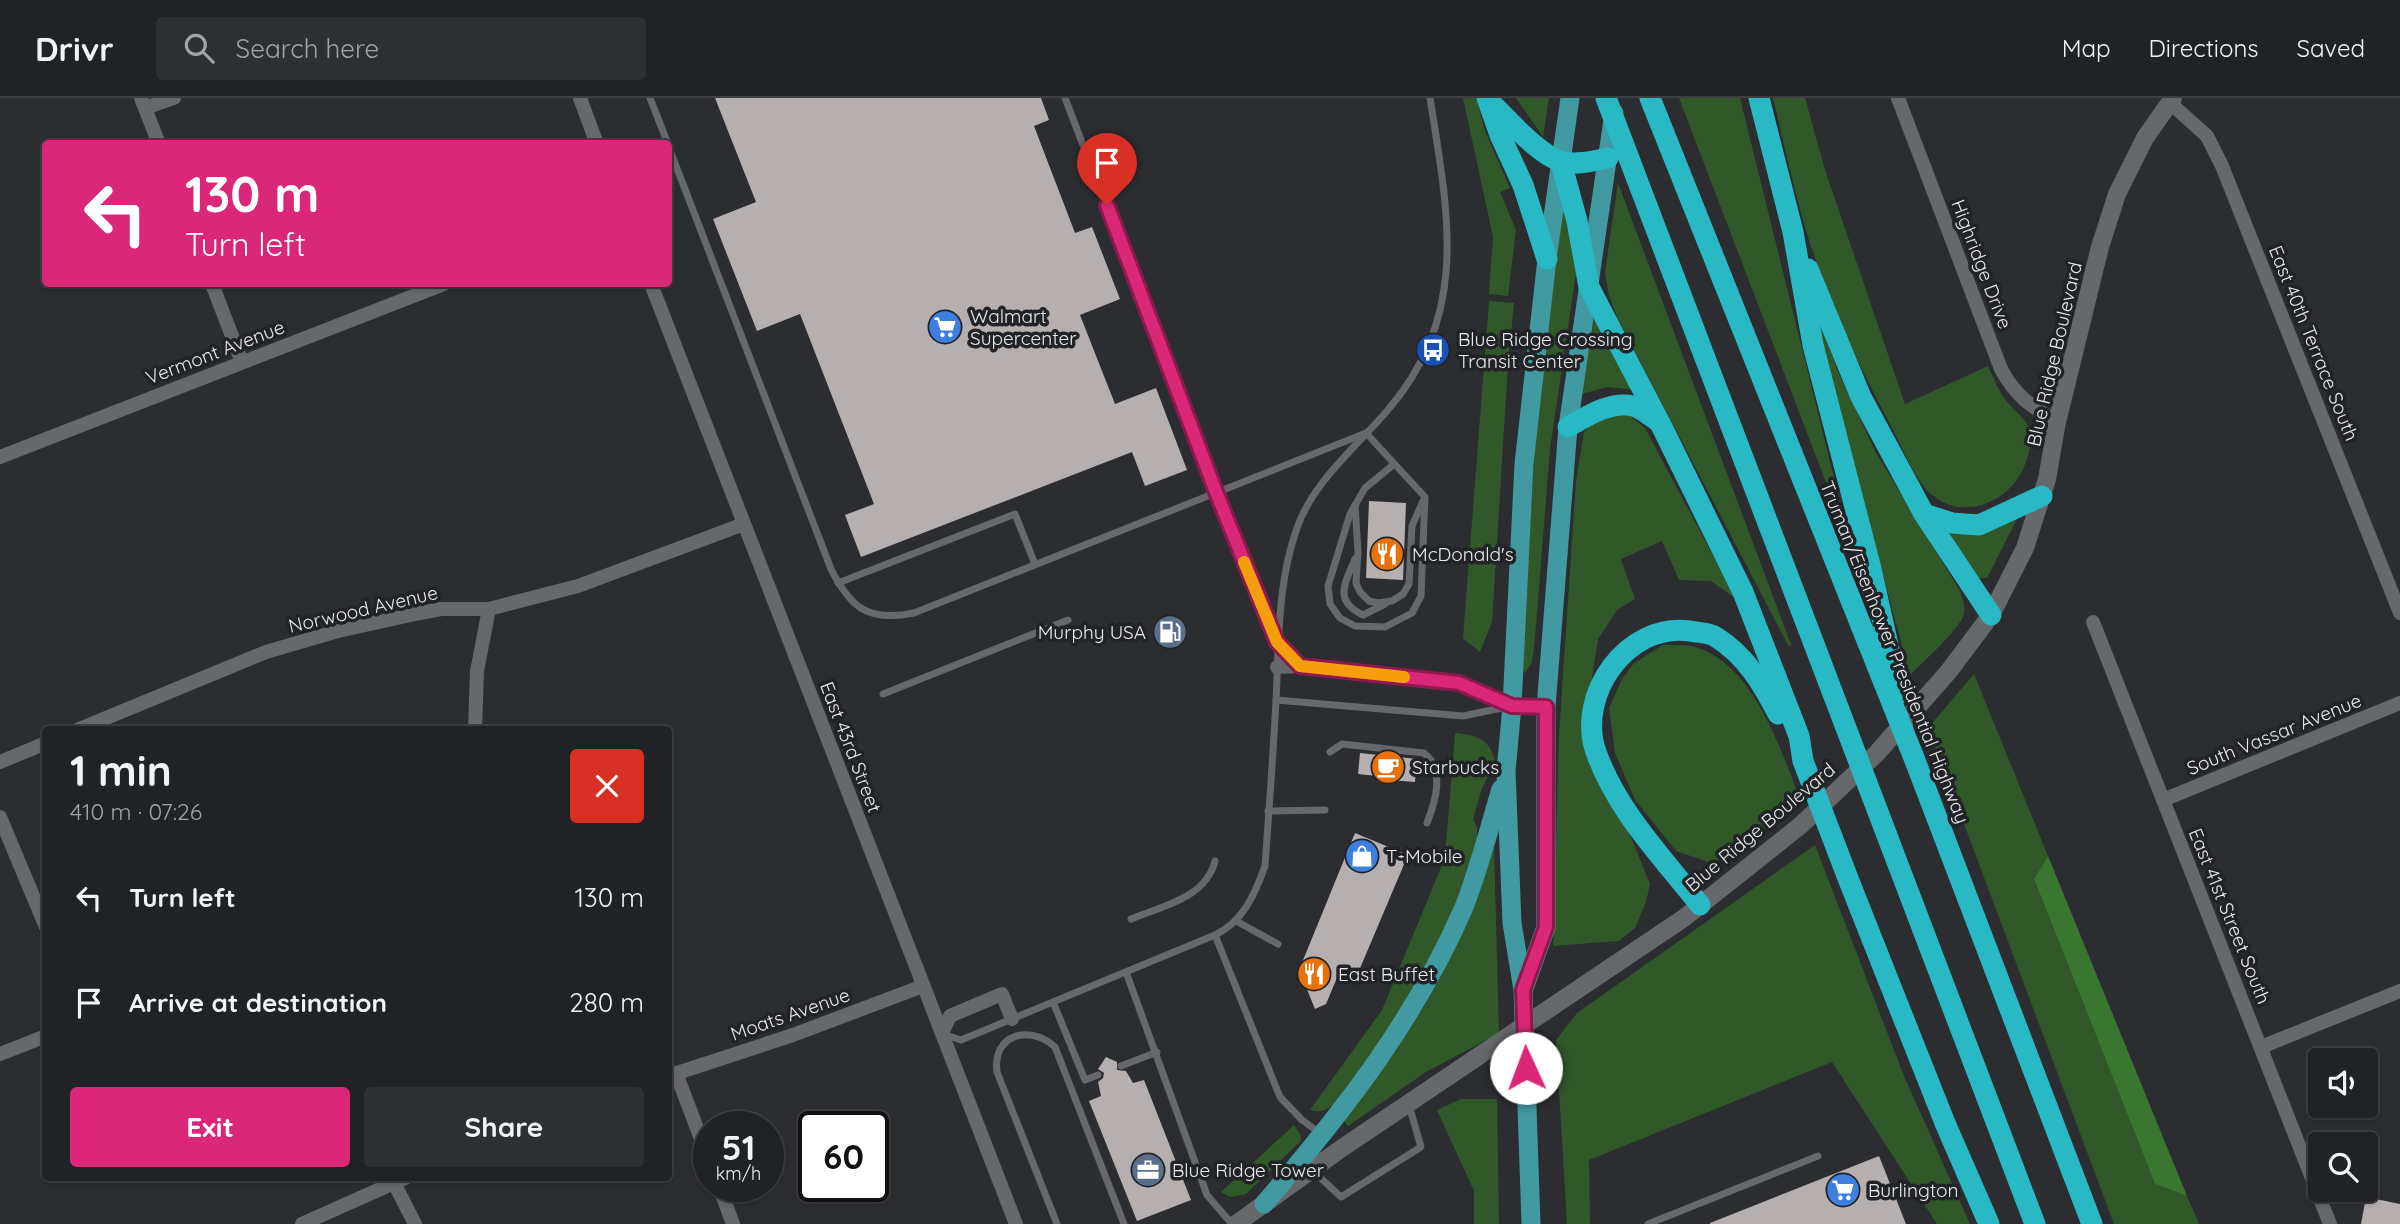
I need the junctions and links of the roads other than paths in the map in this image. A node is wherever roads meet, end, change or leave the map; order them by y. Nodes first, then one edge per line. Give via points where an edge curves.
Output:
1 (174, 98) edge
2 (580, 98) edge
3 (650, 98) edge
4 (1065, 98) edge
5 (1430, 98) edge
6 (1570, 98) edge
7 (1606, 98) edge
8 (1616, 98) edge
9 (1650, 98) edge
10 (1759, 98) edge
11 (1898, 98) edge
12 (1488, 99) edge
13 (2171, 100) edge
14 (143, 103) edge
15 (157, 140) edge
16 (596, 140) edge
17 (666, 140) edge
18 (672, 154) edge
19 (1608, 158) junction
20 (1561, 162) junction
21 (1793, 232) junction
22 (1547, 259) junction
23 (213, 287) edge
24 (436, 287) edge
25 (652, 287) edge
26 (1589, 287) junction
27 (242, 362) junction
28 (2057, 422) junction
29 (1660, 423) junction
30 (1568, 427) junction
31 (1366, 433) junction
32 (0, 457) edge
33 (1393, 464) junction
34 (1216, 492) junction
35 (2042, 496) junction
36 (1425, 497) junction
37 (1355, 501) junction
38 (1924, 514) junction
39 (744, 524) junction
40 (1358, 552) junction
41 (1035, 564) junction
42 (838, 583) junction
43 (1391, 601) junction
44 (489, 609) junction
45 (2400, 613) edge
46 (1991, 615) junction
47 (1068, 620) dead end
48 (2093, 622) dead end
49 (1277, 642) junction
50 (1300, 666) junction
51 (1277, 667) junction
52 (883, 694) dead end
53 (1276, 700) junction
54 (2400, 703) edge
55 (1512, 706) junction
56 (1546, 707) junction
57 (87, 726) edge
58 (475, 726) edge
59 (42, 745) edge
60 (1330, 752) dead end
61 (1914, 758) junction
62 (1803, 761) junction
63 (0, 762) edge
64 (1506, 771) junction
65 (2163, 800) junction
66 (1325, 810) dead end
67 (1268, 811) junction
68 (0, 817) edge
69 (1427, 824) dead end
70 (1215, 861) dead end
71 (1700, 905) junction
72 (42, 917) edge
73 (1131, 919) dead end
74 (1236, 921) junction
75 (1215, 935) junction
76 (1278, 944) dead end
77 (1126, 972) junction
78 (923, 986) junction
79 (1523, 990) junction
80 (2400, 990) edge
81 (1053, 1002) junction
82 (1012, 1019) junction
83 (942, 1033) junction
84 (42, 1038) edge
85 (2261, 1047) junction
86 (1157, 1052) junction
87 (0, 1054) edge
88 (1121, 1066) dead end
89 (672, 1074) edge
90 (1098, 1075) dead end
91 (1409, 1104) junction
92 (693, 1123) edge
93 (1324, 1135) junction
94 (1818, 1156) dead end
95 (1311, 1170) junction
96 (398, 1181) edge
97 (400, 1181) edge
98 (725, 1202) edge
99 (1264, 1204) junction
100 (302, 1224) edge
101 (415, 1224) edge
102 (733, 1224) edge
103 (1016, 1224) edge
104 (1057, 1224) edge
105 (1125, 1224) edge
106 (1234, 1224) edge
107 (1531, 1224) edge
108 (1648, 1224) edge
109 (1989, 1224) edge
110 (2035, 1224) edge
111 (2092, 1224) edge
112 (2330, 1224) edge

1 - 14 street
2 - 16 street
3 - 17 lane
4 - 34 lane
5 - 31 lane via 1446,201 1448,272 1418,369
6 - 20 main road
7 - 110 highway
8 - 19 main road
9 - 61 highway, Truman/Eisenhower Presidential Highway
10 - 21 highway
11 - 28 street, Highridge Drive via 2005,377 2025,402
12 - 20 highway
12 - 22 highway
13 - 28 street, Blue Ridge Boulevard via 2145,138 2117,194
13 - 45 street, East 40th Terrace South via 2207,136 2222,166
14 - 15 street
18 - 42 lane
19 - 20 highway
19 - 26 main road
20 - 22 main road
20 - 26 highway
21 - 38 highway via 1861,397
21 - 61 highway via 1812,345 1871,569
22 - 55 main road via 1524,464
23 - 27 street
24 - 27 street, Vermont Avenue
25 - 39 street, East 43rd Street
26 - 29 highway
26 - 30 main road
27 - 32 street, Vermont Avenue
28 - 35 street, Blue Ridge Boulevard
29 - 30 highway via 1635,406 1616,405
29 - 62 highway via 1743,592 1799,736
30 - 56 main road
31 - 33 lane
31 - 34 lane
31 - 49 lane via 1326,479 1298,525 1284,579
33 - 36 lane
33 - 37 lane
34 - 41 lane
34 - 49 lane
35 - 38 highway via 1979,525
35 - 46 street, Blue Ridge Boulevard via 2025,548
36 - 37 lane via 1421,596 1412,613 1385,627 1355,626 1340,618 1330,604 1328,586
36 - 43 lane via 1412,526 1409,584
37 - 40 lane
38 - 46 highway
39 - 44 street, Norwood Avenue via 578,586
39 - 78 street, East 43rd Street
40 - 43 lane via 1356,583 1360,592 1369,601
40 - 43 lane via 1343,586 1348,606 1363,615
41 - 42 lane via 891,618 865,612
41 - 42 lane via 1015,514
44 - 57 street, Norwood Avenue via 430,611 278,648
44 - 58 street via 477,671
46 - 71 street, Blue Ridge Boulevard via 1949,671 1877,752 1801,825
47 - 52 lane
48 - 65 street, East 41st Street South
49 - 50 street
49 - 51 lane
50 - 51 street
50 - 55 lane via 1459,683
51 - 53 lane
53 - 55 lane via 1463,716
53 - 67 lane
54 - 65 street, South Vassar Avenue
55 - 56 street
55 - 64 main road
56 - 79 main road via 1546,927
59 - 63 street
60 - 69 lane via 1342,744 1424,753 1437,774
61 - 111 highway, Truman/Eisenhower Presidential Highway
62 - 71 highway via 1757,675 1713,635 1681,630 1649,636 1619,657 1607,672 1595,694 1591,722 1596,751 1624,811
62 - 109 highway
64 - 79 main road via 1512,923
64 - 93 main road via 1464,906 1434,969 1387,1049
65 - 85 street, East 41st Street South
66 - 67 lane
67 - 74 lane via 1265,866 1257,889
68 - 72 street
70 - 73 lane via 1208,881 1198,891
71 - 91 street, Blue Ridge Boulevard
74 - 75 lane
74 - 76 lane
75 - 77 lane
75 - 93 lane via 1280,1097
77 - 81 lane
77 - 86 lane
78 - 83 street, East 43rd Street
78 - 89 street, Moats Avenue
79 - 107 main road
80 - 85 street
81 - 82 lane
81 - 90 lane via 1085,1080
82 - 83 lane via 961,1040
82 - 83 street via 1002,995 950,1016
83 - 103 street, East 43rd Street
84 - 87 street
85 - 112 street, East 41st Street South
86 - 88 lane
86 - 106 lane via 1207,1195
89 - 92 street
91 - 95 street, Blue Ridge Boulevard
91 - 95 lane via 1420,1147 1342,1197
93 - 99 main road
94 - 108 lane
95 - 99 street, Blue Ridge Boulevard
96 - 100 street
97 - 101 street
98 - 102 street
99 - 106 street, Blue Ridge Boulevard
104 - 105 lane via 997,1072 995,1059 1000,1047 1022,1035 1036,1034 1055,1047

